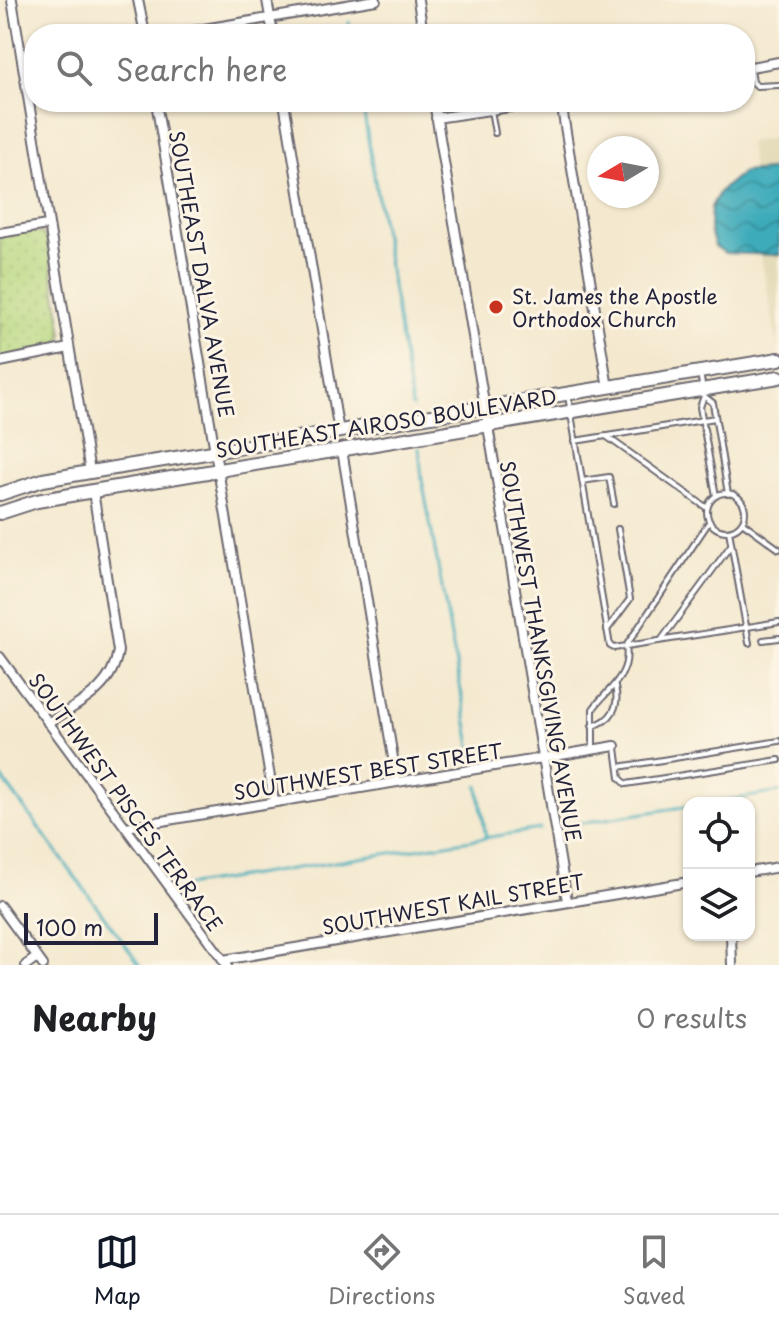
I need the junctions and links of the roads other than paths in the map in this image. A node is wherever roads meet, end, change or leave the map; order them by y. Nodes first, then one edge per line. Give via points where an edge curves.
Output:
1 (12, 0) edge
2 (138, 0) edge
3 (267, 0) edge
4 (376, 0) edge
5 (418, 0) edge
6 (270, 18) junction
7 (143, 24) edge
8 (234, 24) edge
9 (271, 24) edge
10 (422, 24) edge
11 (22, 58) joint
12 (779, 62) edge
13 (755, 67) edge
14 (24, 71) edge
15 (755, 84) edge
16 (779, 85) edge
17 (30, 112) edge
18 (158, 112) edge
19 (286, 112) edge
20 (435, 112) edge
21 (477, 112) edge
22 (491, 112) edge
23 (563, 112) edge
24 (436, 118) junction
25 (495, 133) dead end
26 (47, 225) junction
27 (0, 233) edge
28 (69, 348) junction
29 (779, 359) edge
30 (0, 362) edge
31 (700, 373) junction
32 (779, 377) edge
33 (608, 388) junction
34 (704, 392) junction
35 (568, 394) junction
36 (483, 407) junction
37 (571, 413) junction
38 (715, 418) junction
39 (703, 420) junction
40 (487, 425) junction
41 (339, 432) junction
42 (606, 436) junction
43 (575, 441) junction
44 (342, 450) junction
45 (215, 452) junction
46 (721, 452) junction
47 (708, 454) junction
48 (218, 470) junction
49 (90, 472) junction
50 (726, 480) junction
51 (582, 481) junction
52 (713, 482) junction
53 (93, 491) junction
54 (0, 494) edge
55 (728, 494) junction
56 (716, 496) junction
57 (614, 504) dead end
58 (707, 508) junction
59 (0, 513) edge
60 (742, 521) junction
61 (709, 522) junction
62 (618, 529) dead end
63 (729, 531) junction
64 (731, 545) junction
65 (779, 549) edge
66 (779, 622) edge
67 (744, 627) junction
68 (607, 630) junction
69 (779, 638) edge
70 (763, 640) dead end
71 (661, 641) junction
72 (749, 643) dead end
73 (626, 646) junction
74 (0, 657) edge
75 (615, 687) junction
76 (48, 723) junction
77 (592, 726) junction
78 (779, 741) edge
79 (615, 746) joint
80 (593, 750) junction
81 (543, 759) junction
82 (779, 760) edge
83 (619, 767) junction
84 (397, 782) junction
85 (274, 801) junction
86 (126, 827) junction
87 (779, 867) edge
88 (755, 871) edge
89 (683, 883) edge
90 (567, 901) junction
91 (0, 906) edge
92 (731, 941) edge
93 (37, 957) junction
94 (225, 962) edge
95 (26, 965) edge
96 (43, 965) edge
97 (732, 965) edge

1 - 11 street
2 - 7 street
3 - 6 street
4 - 6 street
5 - 10 street
6 - 8 street
6 - 9 street
11 - 14 street
12 - 13 street
15 - 16 lane
17 - 26 street
18 - 45 street, SOUTHEAST DALVA AVENUE
19 - 41 street
20 - 24 street, SOUTHWEST THANKSGIVING AVENUE
21 - 24 street
22 - 25 lane
23 - 33 street
24 - 36 street, SOUTHWEST THANKSGIVING AVENUE
26 - 27 street
26 - 28 street
28 - 30 street
28 - 49 street
29 - 31 main road, SOUTHEAST AIROSO BOULEVARD
31 - 33 main road, SOUTHEAST AIROSO BOULEVARD
31 - 34 lane
32 - 34 main road, SOUTHEAST AIROSO BOULEVARD
33 - 35 main road, SOUTHEAST AIROSO BOULEVARD
34 - 37 main road, SOUTHEAST AIROSO BOULEVARD
34 - 38 lane via 713,403
34 - 39 lane
35 - 36 main road, SOUTHEAST AIROSO BOULEVARD
35 - 37 lane
36 - 40 street, SOUTHWEST THANKSGIVING AVENUE
36 - 41 main road, SOUTHEAST AIROSO BOULEVARD
37 - 40 main road, SOUTHEAST AIROSO BOULEVARD
37 - 43 lane
38 - 39 lane
38 - 46 lane
39 - 42 lane
39 - 47 lane
40 - 44 main road, SOUTHEAST AIROSO BOULEVARD
40 - 81 street, SOUTHWEST THANKSGIVING AVENUE
41 - 45 main road, SOUTHEAST AIROSO BOULEVARD
42 - 43 lane
42 - 58 lane
43 - 51 lane
44 - 48 main road, SOUTHEAST AIROSO BOULEVARD
44 - 84 street
45 - 48 street, SOUTHEAST DALVA AVENUE
45 - 49 main road, SOUTHEAST AIROSO BOULEVARD
46 - 47 lane
46 - 50 lane
47 - 52 lane
48 - 53 main road, SOUTHEAST AIROSO BOULEVARD
48 - 85 street, SOUTHEAST DALVA AVENUE
49 - 54 main road, SOUTHEAST AIROSO BOULEVARD
50 - 52 lane
50 - 55 lane
51 - 57 lane via 609,477
51 - 68 lane
52 - 56 lane
53 - 59 main road, SOUTHEAST AIROSO BOULEVARD
53 - 76 street via 118,651 115,667 101,689
55 - 56 lane
55 - 60 lane via 742,502
56 - 58 lane
58 - 61 lane
60 - 63 lane
60 - 65 lane
61 - 63 lane
61 - 73 lane
62 - 68 lane via 630,599
63 - 64 lane
64 - 67 lane
64 - 71 lane
66 - 67 lane
67 - 71 lane
67 - 72 lane
68 - 73 lane via 610,646
69 - 70 lane
71 - 73 lane
73 - 75 lane via 626,666
74 - 76 street, SOUTHWEST PISCES TERRACE
75 - 77 lane via 593,709
75 - 77 lane via 613,712
76 - 86 street, SOUTHWEST PISCES TERRACE
77 - 80 lane
78 - 83 lane
79 - 80 street, SOUTHWEST BEST STREET
79 - 83 lane
80 - 81 street, SOUTHWEST BEST STREET
81 - 84 street, SOUTHWEST BEST STREET
81 - 90 street, SOUTHWEST THANKSGIVING AVENUE
82 - 83 lane via 626,784
84 - 85 street, SOUTHWEST BEST STREET
85 - 86 street, SOUTHWEST BEST STREET
86 - 94 street, SOUTHWEST PISCES TERRACE
87 - 88 street
89 - 90 street, SOUTHWEST KAIL STREET
90 - 94 street, SOUTHWEST KAIL STREET
91 - 93 street
92 - 97 street
93 - 95 street
93 - 96 street

